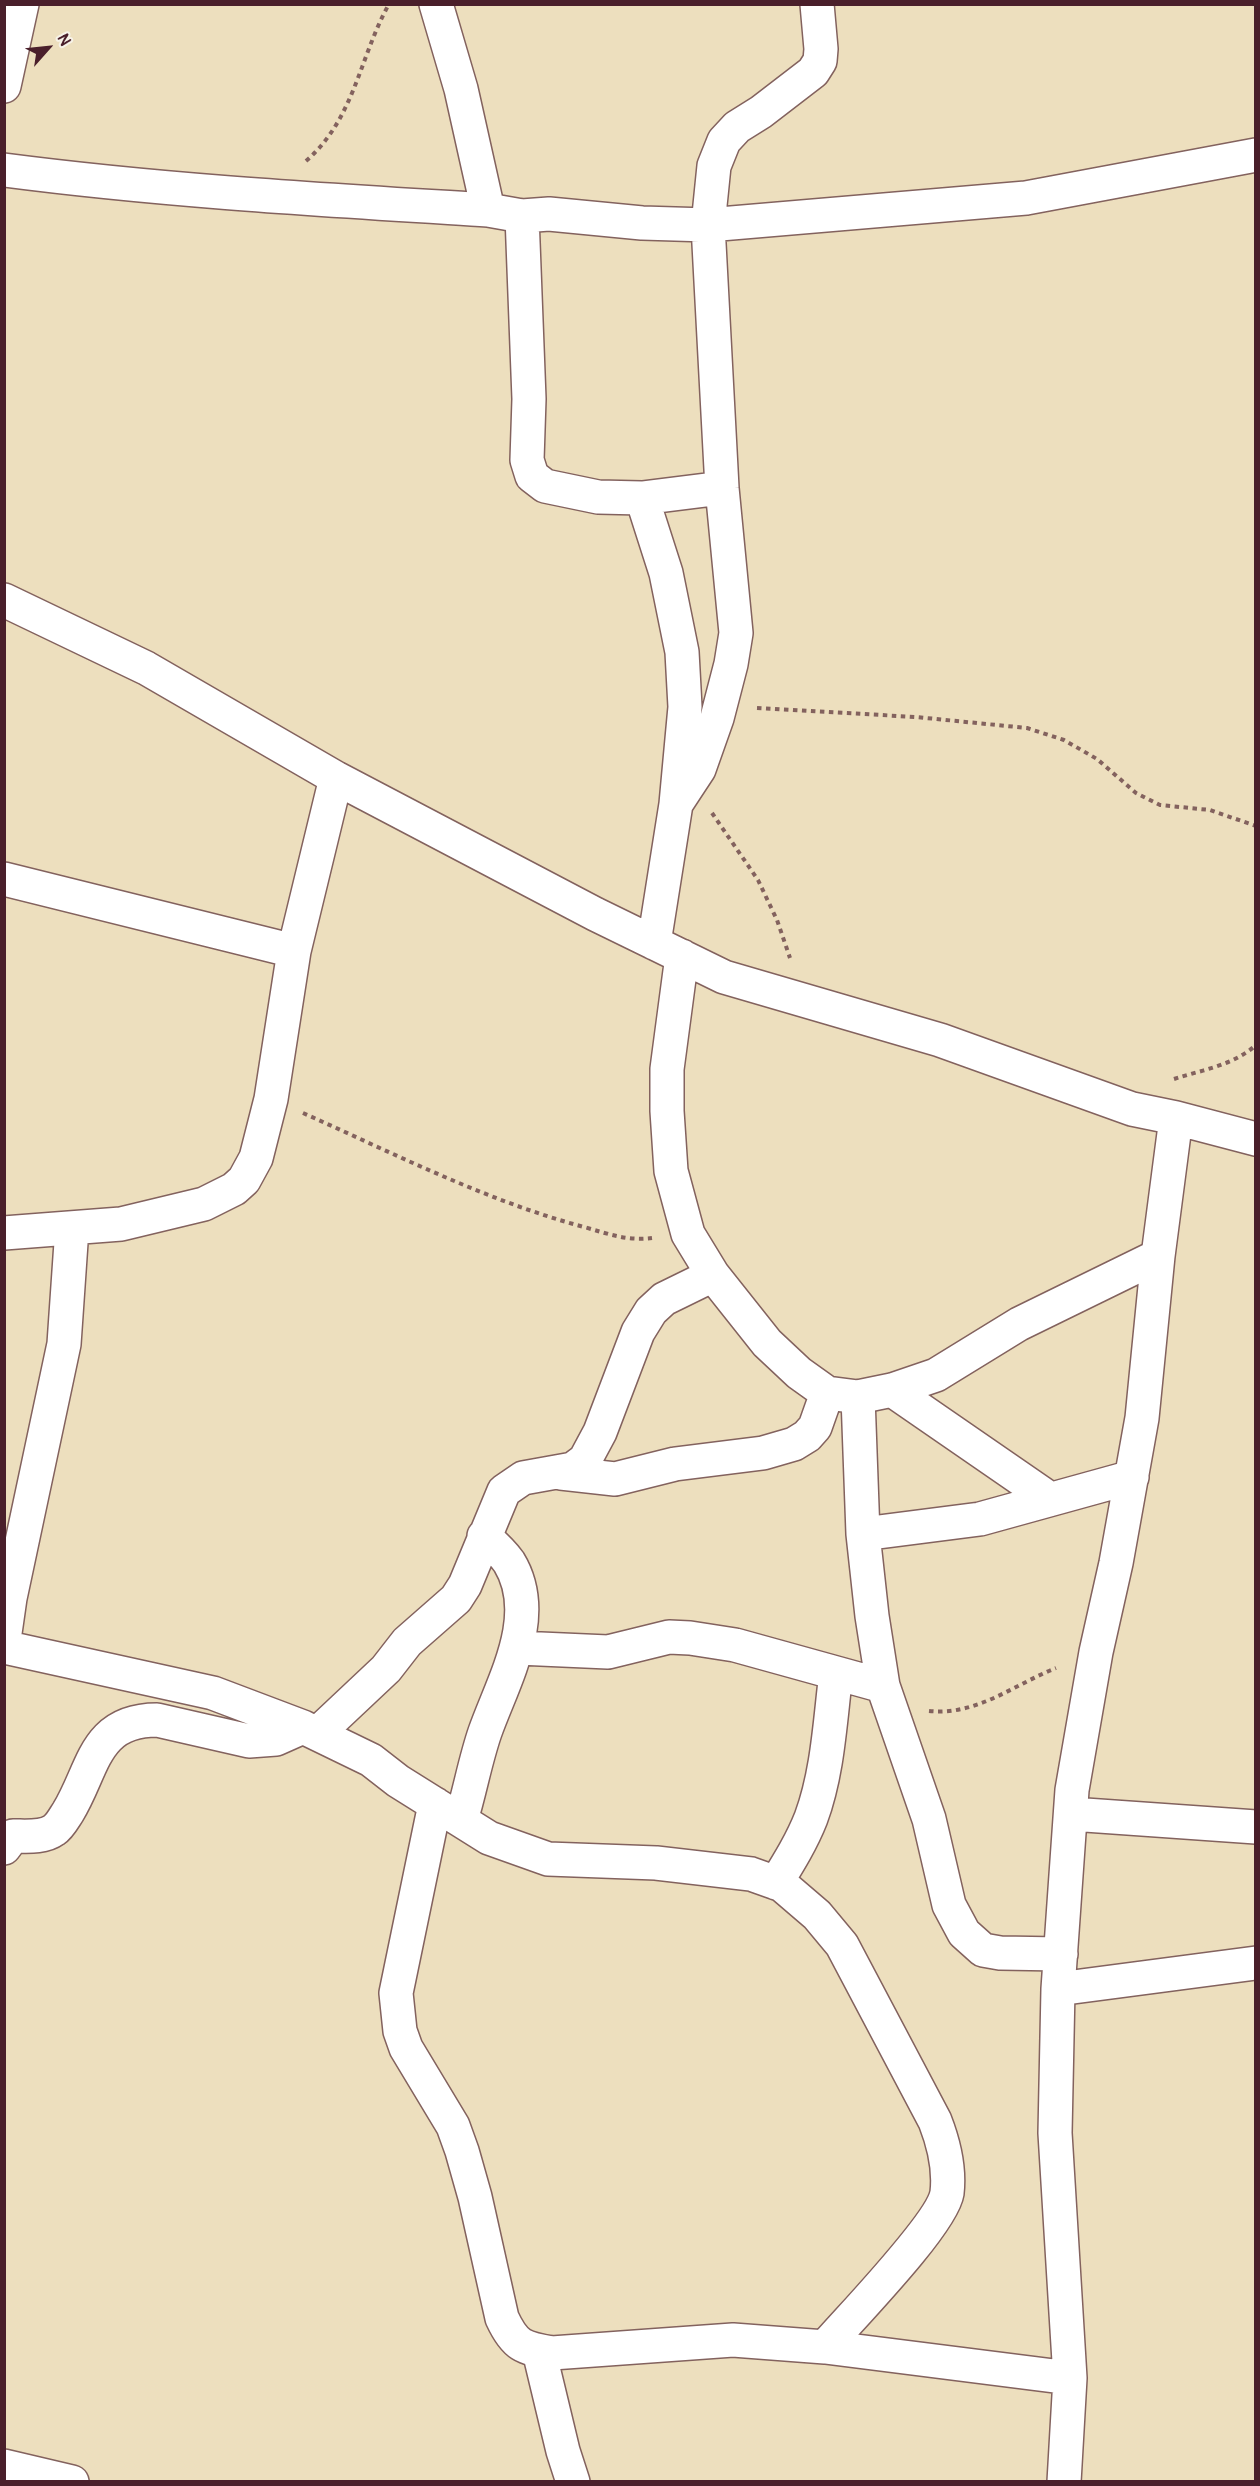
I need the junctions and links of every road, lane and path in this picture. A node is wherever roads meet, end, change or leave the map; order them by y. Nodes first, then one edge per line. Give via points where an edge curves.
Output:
1 (22, 4) edge
2 (389, 4) edge
3 (436, 4) edge
4 (817, 4) edge
5 (4, 86) edge
6 (1256, 155) edge
7 (4, 170) edge
8 (267, 196) junction
9 (488, 210) junction
10 (522, 216) junction
11 (708, 225) junction
12 (722, 488) junction
13 (642, 498) junction
14 (4, 600) edge
15 (720, 706) junction
16 (336, 778) junction
17 (684, 793) junction
18 (1256, 826) edge
19 (4, 879) edge
20 (668, 950) junction
21 (294, 951) junction
22 (804, 1000) junction
23 (1256, 1045) edge
24 (1172, 1080) dead end
25 (271, 1100) junction
26 (1176, 1118) junction
27 (1256, 1139) edge
28 (72, 1228) junction
29 (4, 1233) edge
30 (688, 1234) junction
31 (1158, 1256) junction
32 (713, 1275) junction
33 (892, 1390) junction
34 (843, 1395) junction
35 (561, 1473) junction
36 (1132, 1477) junction
37 (1050, 1499) junction
38 (863, 1534) junction
39 (484, 1536) junction
40 (7, 1597) edge
41 (4, 1640) edge
42 (4, 1647) edge
43 (518, 1648) junction
44 (1096, 1652) junction
45 (836, 1673) junction
46 (886, 1696) junction
47 (310, 1730) junction
48 (448, 1812) junction
49 (1071, 1814) junction
50 (1256, 1827) edge
51 (7, 1835) edge
52 (776, 1883) junction
53 (1061, 1954) junction
54 (1256, 1963) edge
55 (1058, 1989) junction
56 (825, 2347) junction
57 (539, 2350) junction
58 (1070, 2378) junction
59 (4, 2466) edge
60 (72, 2481) edge
61 (573, 2481) edge
62 (1064, 2481) edge

1 - 5 street
2 - 8 path via 345,112 312,156
3 - 9 street via 461,89
4 - 11 street via 819,61 800,83 737,127 724,141 714,166
6 - 11 street via 1026,198
7 - 8 street
8 - 9 street
9 - 10 street
10 - 11 street via 549,214
10 - 13 street via 529,399 527,460 532,476 545,486 598,497
11 - 12 street
12 - 13 street
12 - 15 street via 736,633
13 - 17 street via 666,573 682,652
14 - 16 street via 146,668
15 - 17 street via 699,769
15 - 18 path via 916,717 1027,728 1064,740 1097,759 1137,793 1160,805 1210,810
16 - 20 street
16 - 21 street
17 - 20 street
17 - 22 path via 758,880 777,920
19 - 21 street
20 - 22 street via 724,977
20 - 30 street via 667,1111 671,1171
21 - 25 street
22 - 26 street via 940,1040 1132,1109
23 - 24 path via 1229,1062
25 - 28 street via 256,1158 234,1189 193,1207 121,1224
25 - 30 path via 548,1218 633,1240
26 - 27 street
26 - 31 street
28 - 29 street
28 - 40 street via 64,1344
30 - 32 street
31 - 33 street via 1019,1324 936,1375
31 - 36 street via 1142,1418
32 - 34 street via 767,1342 799,1373
32 - 35 street via 664,1299 651,1311 638,1332 600,1432 585,1460
33 - 34 street
33 - 37 street
34 - 35 street via 807,1436 763,1453 675,1464 615,1479
34 - 38 street
35 - 39 street via 523,1478 504,1491
36 - 37 street
36 - 44 street
37 - 38 street via 980,1519
38 - 46 street
39 - 43 street via 510,1564 519,1588
39 - 47 street via 456,1599 407,1642 386,1669
40 - 41 street
42 - 47 street via 213,1693
43 - 45 street via 608,1652 669,1637 690,1638 735,1645
43 - 48 street via 480,1748
44 - 46 path via 1030,1678 985,1703 936,1711
44 - 49 street
45 - 46 street
45 - 52 street via 823,1778 811,1818
46 - 53 street via 929,1819 949,1905 964,1933 983,1950
47 - 48 street via 371,1760
47 - 51 street via 249,1741 157,1720 127,1725 103,1741 70,1809 54,1830 36,1836
48 - 52 street via 489,1838 548,1859 656,1863 751,1874
48 - 57 street via 396,1994 400,2031 406,2048 453,2126 462,2151 502,2318 518,2343
49 - 50 street
49 - 53 street
52 - 56 street via 817,1915 842,1945 946,2149 947,2194 933,2223
53 - 55 street
54 - 55 street
55 - 58 street via 1055,2133
56 - 57 street via 733,2340 552,2353
56 - 58 street
57 - 61 street
58 - 62 street
59 - 60 street

